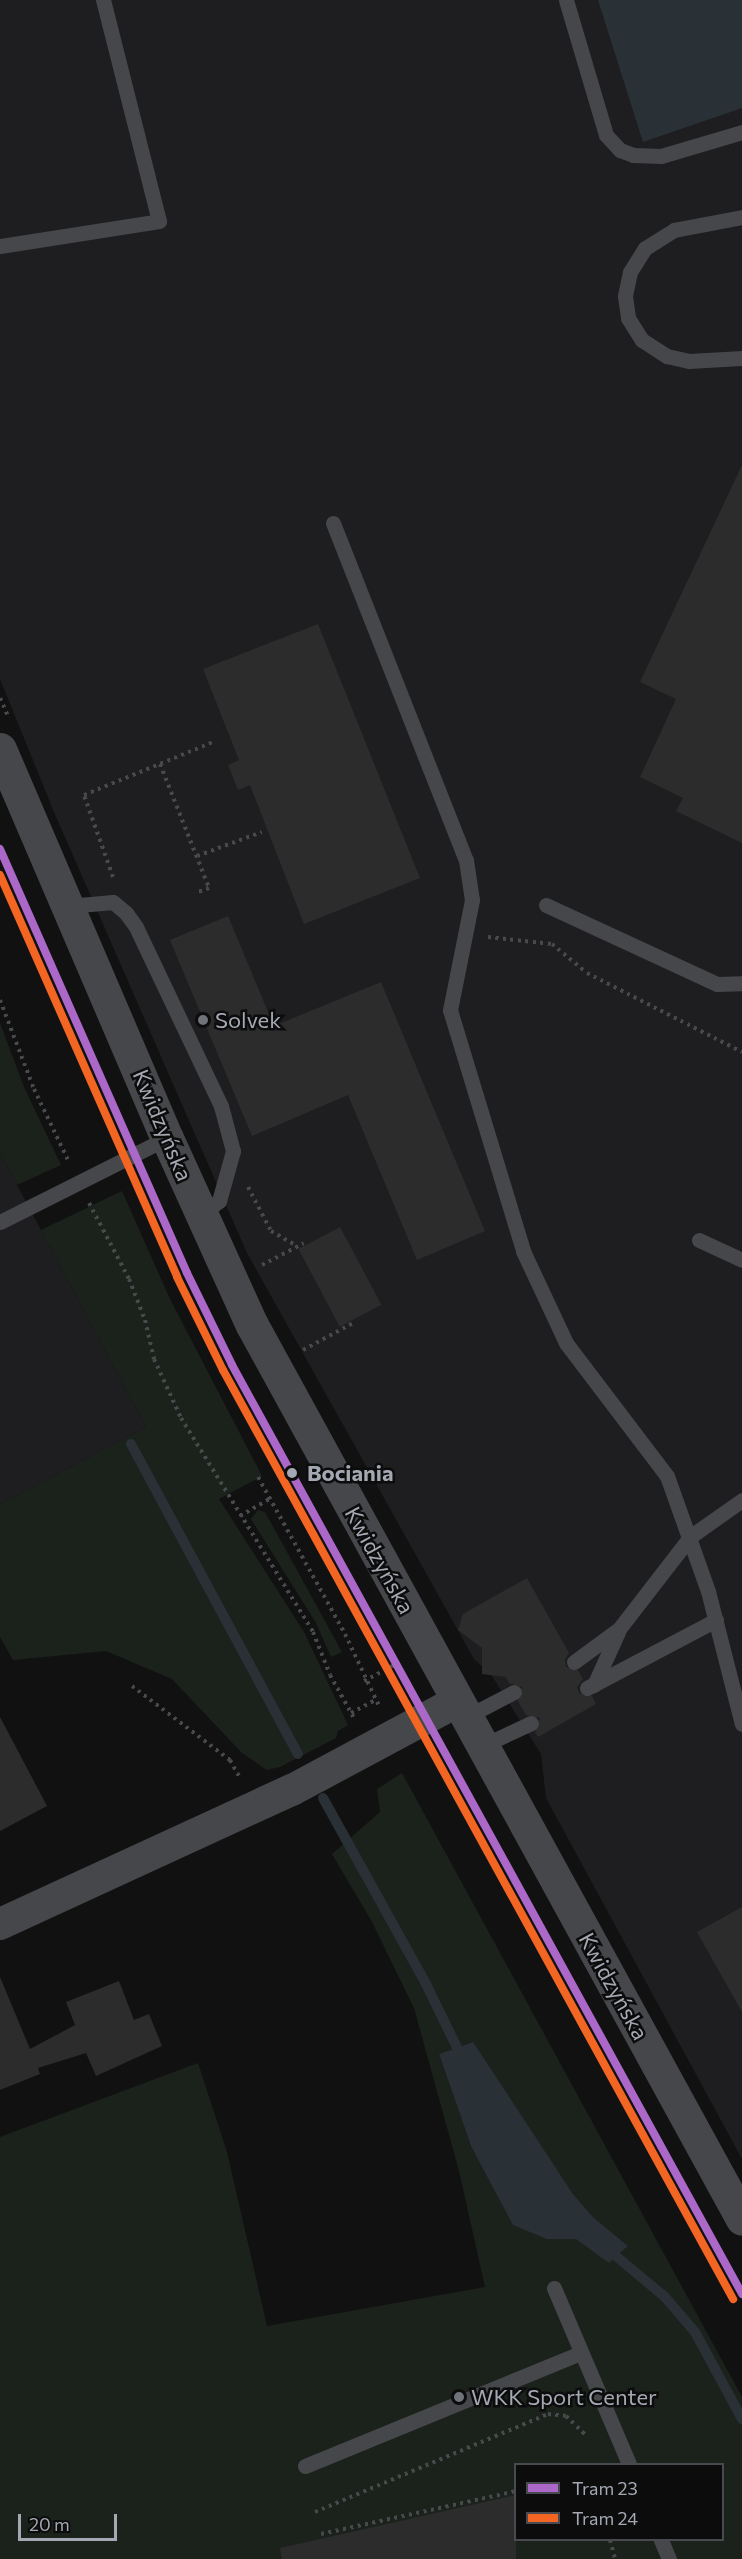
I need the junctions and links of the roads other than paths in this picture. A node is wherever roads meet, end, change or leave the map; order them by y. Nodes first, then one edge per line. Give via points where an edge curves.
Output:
1 (103, 0) edge
2 (566, 0) edge
3 (742, 132) edge
4 (742, 217) edge
5 (0, 246) edge
6 (742, 358) edge
7 (333, 523) dead end
8 (0, 749) edge
9 (546, 905) dead end
10 (68, 906) junction
11 (742, 983) edge
12 (166, 1138) junction
13 (201, 1214) junction
14 (0, 1222) edge
15 (699, 1240) dead end
16 (742, 1260) edge
17 (742, 1500) edge
18 (691, 1536) junction
19 (716, 1620) junction
20 (619, 1629) junction
21 (574, 1662) dead end
22 (514, 1692) dead end
23 (462, 1709) junction
24 (531, 1723) dead end
25 (742, 1724) edge
26 (483, 1746) junction
27 (0, 1924) edge
28 (742, 2219) edge
29 (554, 2288) dead end
30 (581, 2353) junction
31 (629, 2463) edge
32 (305, 2466) dead end
33 (661, 2541) edge
34 (669, 2559) edge

1 - 5 lane via 159,220
2 - 3 lane via 606,135 620,150 633,155 661,156
4 - 6 lane via 674,230 645,248 630,272 625,296 628,318 642,340 667,356 689,361
7 - 18 lane via 466,860 472,900 450,1010 523,1251 566,1343 667,1476
8 - 10 street, Kwidzyńska
9 - 11 lane via 717,984
10 - 12 street, Kwidzyńska
10 - 13 lane via 112,902 136,927 221,1106 233,1151 219,1201
12 - 13 street, Kwidzyńska
12 - 14 lane
13 - 23 street, Kwidzyńska via 252,1325
15 - 16 lane
17 - 18 lane
18 - 19 lane
18 - 20 lane
19 - 20 lane via 591,1686
19 - 25 lane
20 - 21 lane
22 - 23 lane
23 - 26 street, Kwidzyńska
23 - 27 street via 383,1741 292,1790
24 - 26 lane
26 - 28 street, Kwidzyńska
29 - 30 lane
30 - 31 lane
30 - 32 lane
33 - 34 lane

